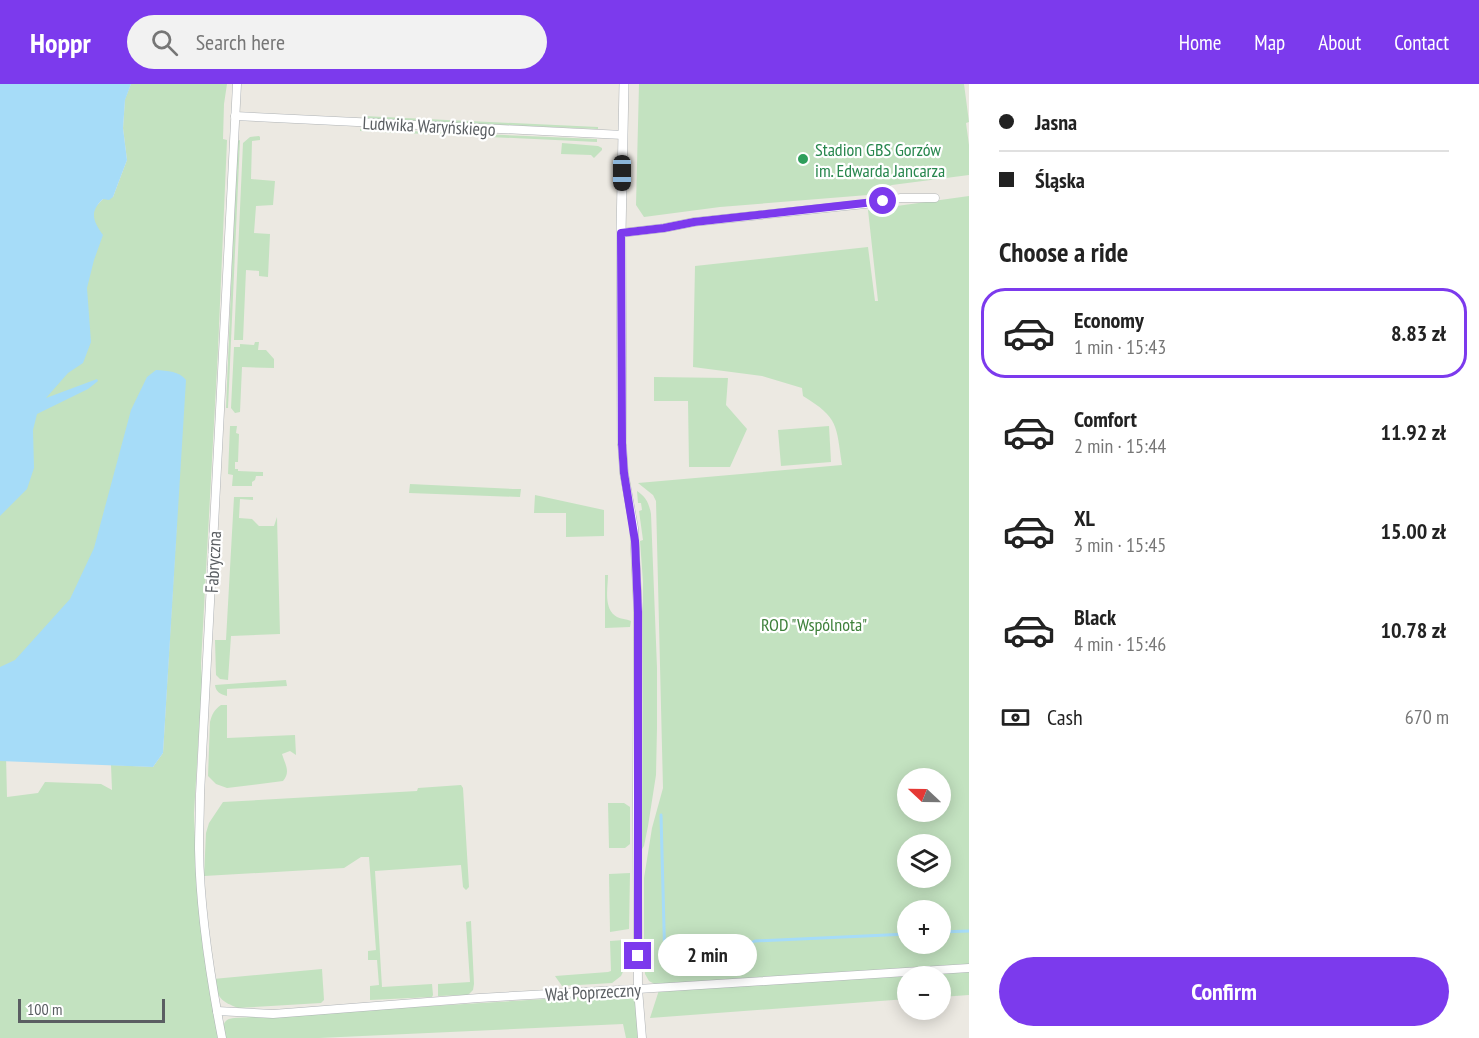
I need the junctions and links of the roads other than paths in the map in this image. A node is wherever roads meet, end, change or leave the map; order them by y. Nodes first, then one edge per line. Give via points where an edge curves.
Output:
1 (237, 84) edge
2 (624, 84) edge
3 (236, 116) junction
4 (623, 135) junction
5 (935, 198) dead end
6 (621, 233) junction
7 (622, 444) joint
8 (969, 968) edge
9 (638, 989) junction
10 (217, 1011) junction
11 (222, 1038) edge
12 (642, 1038) edge

1 - 3 street, Fabryczna
2 - 4 street
3 - 4 street, Ludwika Waryńskiego
3 - 10 street, Fabryczna via 200,794 201,889
4 - 6 street
5 - 6 street via 901,198
6 - 7 street
7 - 9 street via 635,541 638,612
8 - 9 street, Wał Poprzeczny
9 - 10 street, Wał Poprzeczny via 273,1014
9 - 12 street
10 - 11 street, Fabryczna

